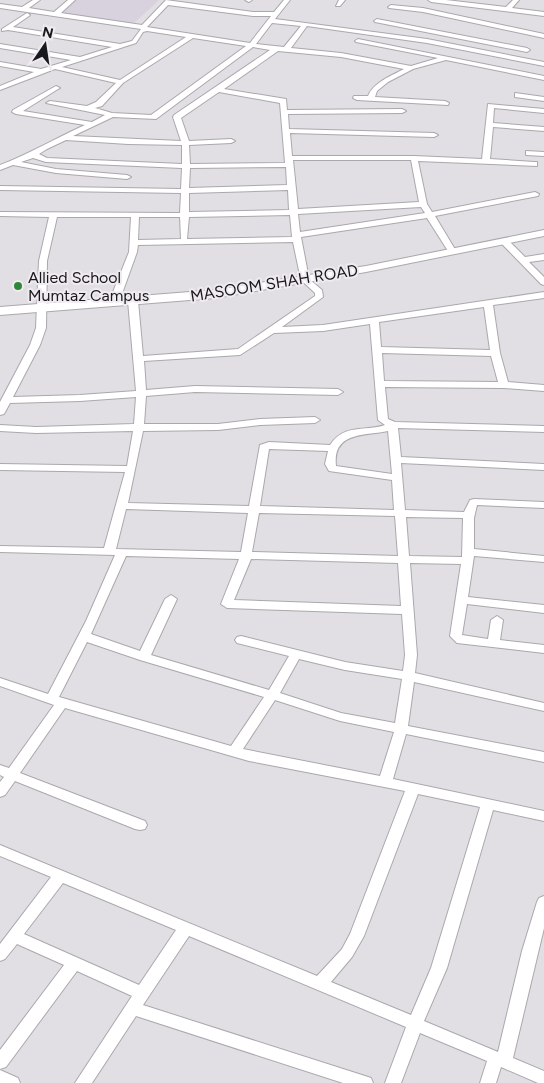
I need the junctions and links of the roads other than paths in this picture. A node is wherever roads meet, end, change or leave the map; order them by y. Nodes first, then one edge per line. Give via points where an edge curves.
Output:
1 (37, 0) edge
2 (72, 0) edge
3 (195, 0) edge
4 (287, 0) edge
5 (398, 0) edge
6 (430, 0) edge
7 (516, 0) edge
8 (168, 2) edge
9 (248, 2) edge
10 (0, 6) edge
11 (391, 7) junction
12 (507, 10) junction
13 (0, 11) edge
14 (26, 12) junction
15 (56, 14) junction
16 (275, 14) junction
17 (544, 14) edge
18 (271, 21) junction
19 (377, 21) junction
20 (305, 24) junction
21 (143, 29) junction
22 (2, 31) edge
23 (368, 31) junction
24 (543, 34) edge
25 (191, 37) junction
26 (358, 41) junction
27 (0, 46) edge
28 (122, 46) junction
29 (251, 46) junction
30 (276, 49) junction
31 (286, 50) junction
32 (342, 55) junction
33 (446, 58) junction
34 (80, 59) junction
35 (516, 59) junction
36 (0, 64) edge
37 (544, 64) edge
38 (58, 68) junction
39 (411, 68) junction
40 (502, 70) junction
41 (42, 72) junction
42 (493, 78) dead end
43 (544, 78) edge
44 (0, 82) edge
45 (121, 82) junction
46 (12, 83) junction
47 (0, 88) edge
48 (56, 88) dead end
49 (218, 90) junction
50 (518, 95) dead end
51 (357, 98) dead end
52 (371, 98) junction
53 (544, 100) edge
54 (50, 103) dead end
55 (445, 103) dead end
56 (87, 108) junction
57 (402, 111) dead end
58 (284, 112) junction
59 (112, 115) junction
60 (540, 118) edge
61 (92, 124) junction
62 (489, 125) junction
63 (286, 131) junction
64 (434, 135) dead end
65 (64, 137) junction
66 (231, 141) dead end
67 (185, 144) junction
68 (529, 154) dead end
69 (544, 154) edge
70 (33, 155) junction
71 (414, 158) junction
72 (486, 161) junction
73 (289, 162) junction
74 (13, 163) junction
75 (534, 164) dead end
76 (185, 166) junction
77 (0, 168) edge
78 (127, 177) dead end
79 (292, 187) junction
80 (0, 188) edge
81 (185, 191) junction
82 (536, 194) dead end
83 (422, 204) junction
84 (294, 212) junction
85 (0, 214) edge
86 (53, 215) junction
87 (184, 215) junction
88 (429, 215) junction
89 (135, 216) junction
90 (544, 233) edge
91 (296, 237) junction
92 (184, 238) dead end
93 (505, 242) junction
94 (133, 243) junction
95 (452, 251) junction
96 (544, 257) edge
97 (523, 260) junction
98 (305, 280) junction
99 (544, 282) edge
100 (544, 295) edge
101 (133, 301) junction
102 (114, 302) junction
103 (488, 305) junction
104 (42, 309) junction
105 (0, 311) edge
106 (374, 321) junction
107 (273, 330) junction
108 (378, 350) junction
109 (495, 353) junction
110 (138, 360) junction
111 (379, 384) junction
112 (504, 385) junction
113 (544, 388) edge
114 (338, 392) dead end
115 (141, 393) junction
116 (6, 400) junction
117 (0, 412) edge
118 (315, 420) dead end
119 (393, 425) junction
120 (138, 427) junction
121 (0, 428) edge
122 (544, 429) edge
123 (333, 448) junction
124 (396, 460) junction
125 (544, 467) edge
126 (0, 468) edge
127 (130, 469) junction
128 (398, 478) junction
129 (544, 505) edge
130 (121, 506) junction
131 (253, 508) junction
132 (399, 512) junction
133 (469, 515) junction
134 (0, 549) edge
135 (109, 552) junction
136 (122, 552) junction
137 (246, 556) junction
138 (468, 556) junction
139 (403, 559) junction
140 (544, 559) edge
141 (171, 599) dead end
142 (461, 600) junction
143 (544, 609) edge
144 (407, 610) junction
145 (497, 620) dead end
146 (84, 636) junction
147 (241, 640) dead end
148 (494, 643) junction
149 (544, 649) edge
150 (296, 654) junction
151 (144, 657) junction
152 (408, 676) junction
153 (0, 682) edge
154 (272, 695) junction
155 (57, 701) junction
156 (543, 707) edge
157 (401, 730) junction
158 (234, 752) junction
159 (544, 757) edge
160 (6, 773) edge
161 (385, 782) junction
162 (413, 788) junction
163 (0, 792) edge
164 (488, 804) junction
165 (544, 816) edge
166 (140, 825) dead end
167 (0, 850) edge
168 (60, 876) junction
169 (544, 902) edge
170 (185, 929) junction
171 (13, 936) junction
172 (0, 955) edge
173 (74, 964) junction
174 (320, 984) junction
175 (142, 993) junction
176 (132, 1008) junction
177 (415, 1024) junction
178 (500, 1060) junction
179 (0, 1062) edge
180 (0, 1078) edge
181 (544, 1078) edge
182 (12, 1083) edge
183 (83, 1083) edge
184 (365, 1083) edge
185 (393, 1083) edge
186 (488, 1083) edge

1 - 14 street
2 - 15 street
3 - 9 street
4 - 16 street
5 - 11 street
6 - 12 street
7 - 12 street
8 - 16 street via 252,14
8 - 21 street
10 - 14 street
11 - 19 street
11 - 24 street via 423,10
12 - 17 street
13 - 14 street
14 - 15 street
14 - 21 street
14 - 22 street
15 - 21 street
16 - 18 street
18 - 20 street
18 - 29 street
19 - 23 street
19 - 35 street via 527,50
20 - 23 street
20 - 31 street
21 - 25 street
21 - 28 street via 134,42
22 - 28 street
23 - 26 street
23 - 35 street
25 - 29 street
25 - 45 street
26 - 32 street
26 - 33 street
27 - 34 street
28 - 34 street
29 - 30 street
29 - 59 street via 152,117
30 - 31 street
30 - 49 street
31 - 32 street
32 - 39 street
33 - 39 street
33 - 40 street
34 - 38 street
35 - 37 street
35 - 40 street
36 - 41 street
38 - 41 street
38 - 45 street
39 - 52 street via 374,90
40 - 42 street
40 - 43 street
41 - 46 street
44 - 46 street
45 - 56 street via 99,104
46 - 47 street
48 - 61 street via 16,112
49 - 58 street via 281,100
49 - 67 street via 177,117
50 - 53 street
51 - 52 street
52 - 55 street
53 - 60 street
54 - 56 street
56 - 59 street
57 - 58 street
58 - 63 street
59 - 61 street
60 - 62 street
60 - 62 street via 491,106
61 - 65 street
62 - 72 street
63 - 64 street
63 - 73 street
65 - 67 street via 128,144
65 - 70 street
66 - 67 street
67 - 76 street
68 - 69 street
70 - 74 street
70 - 76 street via 46,160
71 - 72 street
71 - 73 street
71 - 83 street
72 - 75 street
73 - 76 street
73 - 79 street
74 - 77 street
74 - 78 street via 56,171
76 - 81 street
79 - 81 street
79 - 84 street
80 - 81 street
81 - 87 street
82 - 88 street
83 - 84 street
83 - 88 street
84 - 87 street
84 - 91 street
85 - 86 street
86 - 89 street
86 - 104 street via 43,260
87 - 89 street
87 - 92 street
88 - 91 street
88 - 95 street
89 - 94 street
90 - 93 main road, MASOOM SHAH ROAD
91 - 94 street
91 - 98 street
93 - 95 main road, MASOOM SHAH ROAD
93 - 97 street
94 - 102 street
95 - 98 main road, MASOOM SHAH ROAD
96 - 97 street
97 - 99 street
98 - 101 main road, MASOOM SHAH ROAD via 215,294
98 - 107 street via 319,292 319,297
100 - 103 street
101 - 102 main road, MASOOM SHAH ROAD
101 - 110 street
102 - 104 main road, MASOOM SHAH ROAD
103 - 106 street
103 - 109 street
104 - 105 main road, MASOOM SHAH ROAD
104 - 116 street via 41,328 35,345
106 - 107 street
106 - 108 street
107 - 110 street via 235,354
108 - 109 street
108 - 111 street
109 - 112 street
110 - 115 street
111 - 112 street
111 - 119 street via 383,420
112 - 113 street
114 - 115 street via 195,389
115 - 116 street
115 - 120 street
116 - 117 street
118 - 120 street via 218,427
119 - 122 street
119 - 123 street via 387,429 350,432
119 - 124 street
120 - 121 street
120 - 127 street
123 - 128 street via 330,464 333,469
123 - 131 street via 265,445
124 - 125 street
124 - 128 street
126 - 127 street
127 - 130 street
128 - 132 street
129 - 133 street via 474,502
130 - 131 street
130 - 135 street
131 - 132 street
131 - 137 street
132 - 133 street
132 - 139 street
133 - 138 street
134 - 135 street
135 - 136 street
136 - 137 street
136 - 146 street
137 - 139 street
137 - 144 street via 227,604
138 - 139 street
138 - 140 street
138 - 142 street
139 - 144 street
141 - 151 street
142 - 143 street
142 - 148 street via 457,638
144 - 152 street via 411,655
145 - 148 street
146 - 151 street
146 - 155 street
147 - 150 street
148 - 149 street
150 - 152 street
150 - 154 street
151 - 154 street
152 - 156 street
152 - 157 street
153 - 155 street
154 - 157 street via 340,717
154 - 158 street
155 - 158 street
155 - 160 street
157 - 159 street
157 - 161 street
158 - 161 street
160 - 163 street
160 - 166 street
161 - 162 street
162 - 164 street
162 - 174 street via 357,936
164 - 165 street
164 - 177 street via 439,968
167 - 168 street
168 - 170 street
168 - 171 street
169 - 178 street
170 - 174 street
170 - 175 street
171 - 172 street
171 - 173 street
173 - 175 street
173 - 179 street
174 - 177 street
175 - 176 street
176 - 183 street
176 - 184 street
177 - 178 street
177 - 185 street
178 - 181 street
178 - 186 street
180 - 182 street

